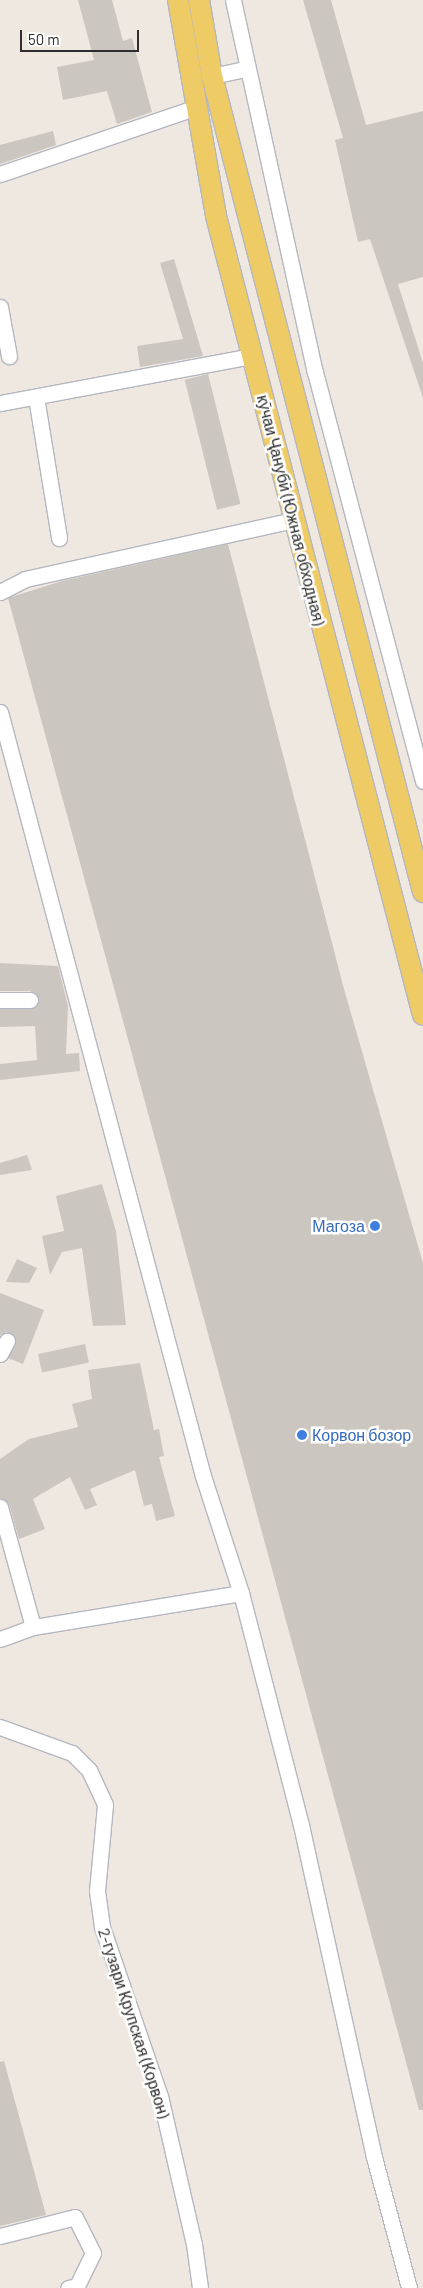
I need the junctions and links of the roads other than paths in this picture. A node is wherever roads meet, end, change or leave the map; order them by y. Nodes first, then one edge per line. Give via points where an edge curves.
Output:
1 (178, 0) edge
2 (199, 0) edge
3 (233, 0) edge
4 (245, 68) junction
5 (212, 76) junction
6 (197, 107) junction
7 (0, 174) edge
8 (0, 307) edge
9 (9, 356) dead end
10 (252, 356) junction
11 (36, 397) junction
12 (0, 403) edge
13 (293, 520) junction
14 (59, 538) dead end
15 (0, 592) edge
16 (0, 712) edge
17 (423, 781) edge
18 (423, 892) edge
19 (0, 1000) edge
20 (30, 1000) dead end
21 (423, 1015) edge
22 (0, 1507) edge
23 (240, 1593) junction
24 (33, 1627) junction
25 (0, 1639) edge
26 (0, 1727) edge
27 (0, 2236) edge
28 (68, 2288) edge
29 (200, 2288) edge
30 (409, 2288) edge

1 - 6 main road, кӯчаи Ҷанубӣ (Южная обходная)
2 - 5 main road, кӯчаи Ҷанубӣ (Южная обходная)
3 - 4 street
4 - 5 street
4 - 17 street via 315,372
5 - 18 main road, кӯчаи Ҷанубӣ (Южная обходная)
6 - 7 street
6 - 10 main road, кӯчаи Ҷанубӣ (Южная обходная) via 216,216
8 - 9 street
10 - 11 street
10 - 13 main road, кӯчаи Ҷанубӣ (Южная обходная)
11 - 12 street
11 - 14 street
13 - 15 street via 25,578
13 - 21 main road, кӯчаи Ҷанубӣ (Южная обходная)
16 - 23 street via 203,1476
19 - 20 street
22 - 24 street
23 - 24 street
23 - 30 street via 301,1825 372,2147
24 - 25 street
26 - 29 street, 2-гузари Крупская (Корвон) via 72,1753 89,1770 105,1805 97,1891 102,1927 160,2096 194,2244
27 - 28 street via 75,2217 93,2253 77,2286

